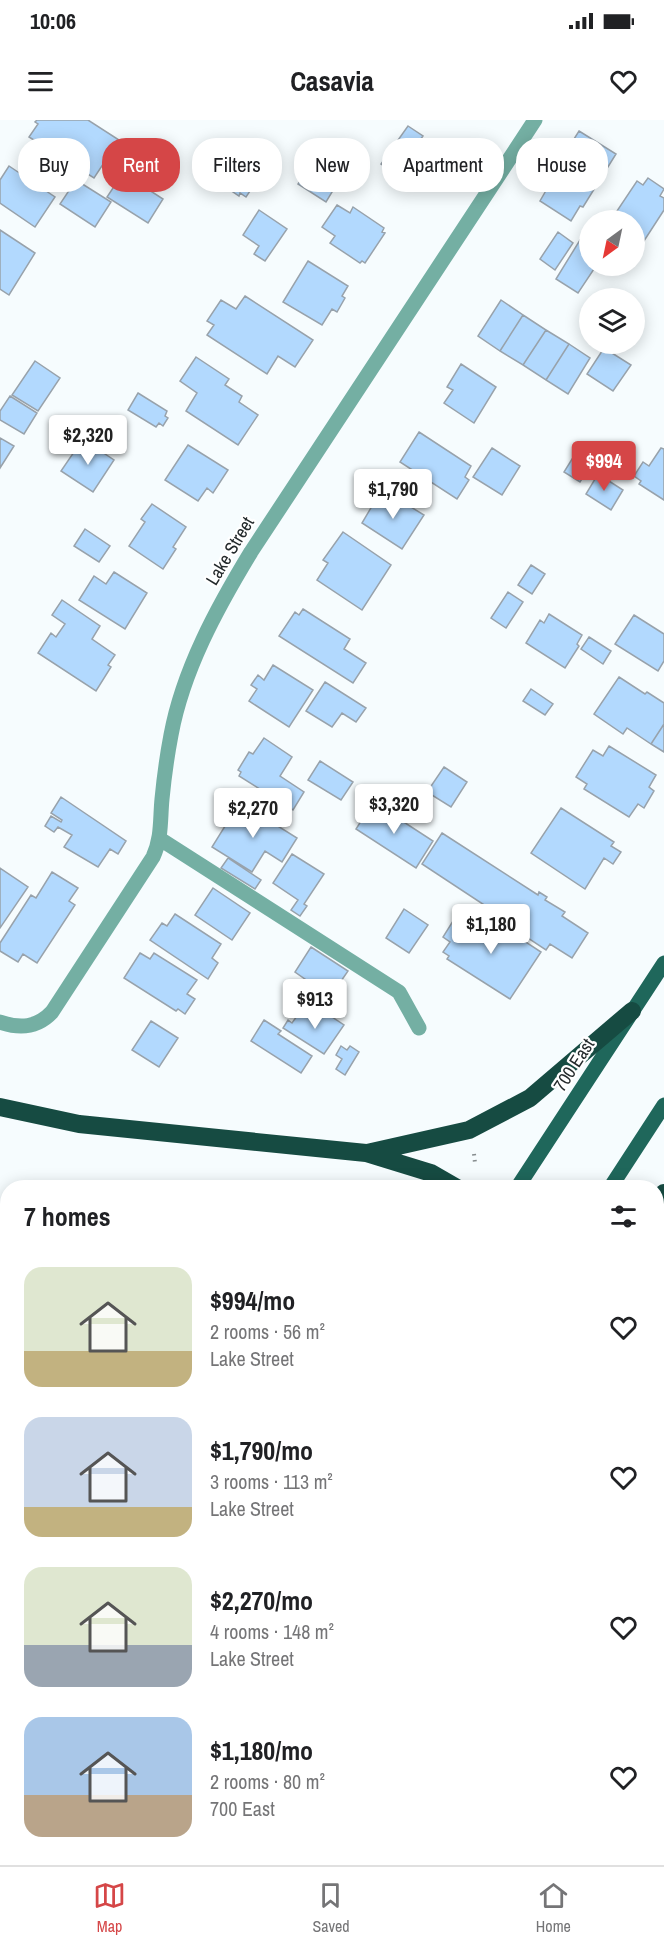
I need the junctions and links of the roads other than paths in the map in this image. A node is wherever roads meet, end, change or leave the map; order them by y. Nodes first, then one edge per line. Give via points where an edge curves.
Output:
1 (535, 120) edge
2 (160, 839) junction
3 (664, 963) edge
4 (633, 1011) junction
5 (0, 1022) edge
6 (418, 1028) dead end
7 (664, 1105) edge
8 (0, 1107) edge
9 (366, 1153) junction
10 (443, 1180) edge
11 (522, 1180) edge
12 (615, 1180) edge

1 - 2 street, Lake Street via 251,552 213,617 171,733
2 - 5 street, Lake Street via 153,857 52,1012 29,1027
2 - 6 street via 399,992
3 - 4 main road, 700 East
4 - 9 highway via 530,1098 469,1130
4 - 11 main road, 700 East
7 - 12 main road
8 - 9 highway via 79,1124
9 - 10 highway

